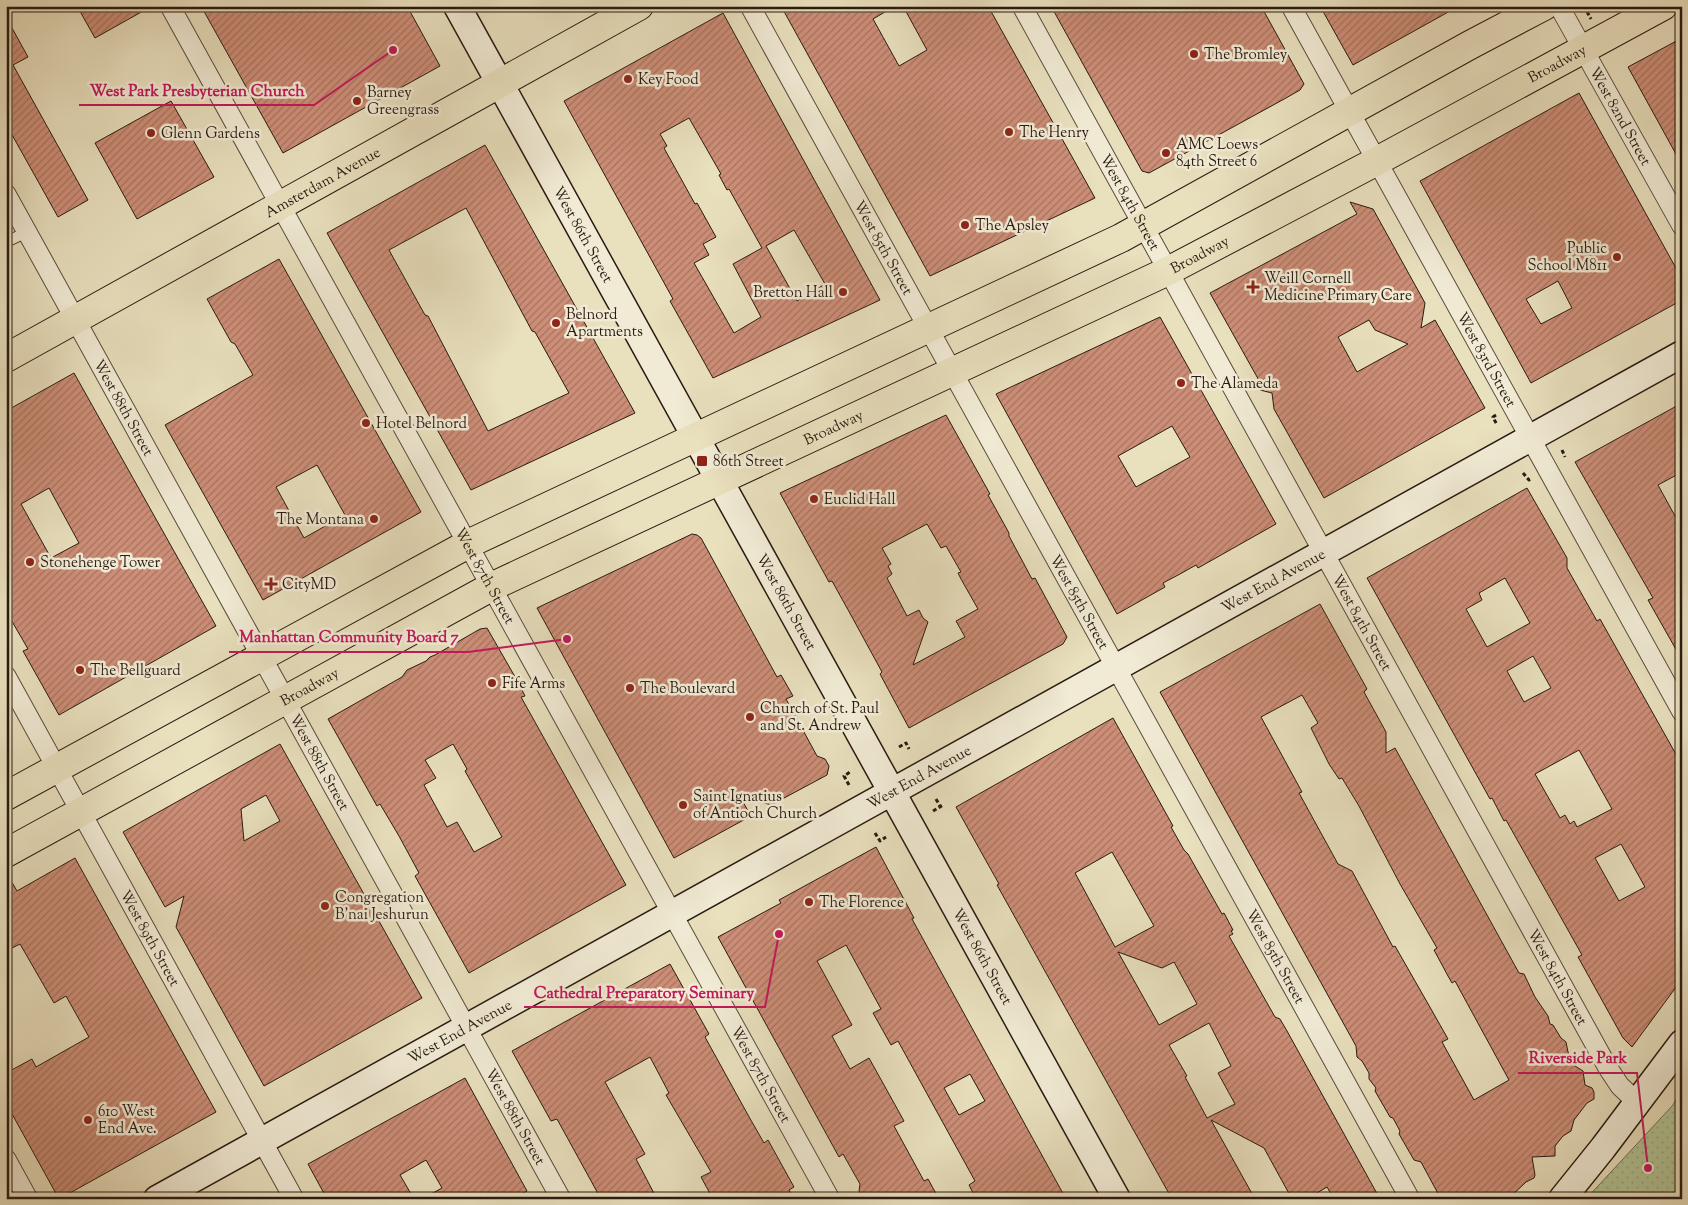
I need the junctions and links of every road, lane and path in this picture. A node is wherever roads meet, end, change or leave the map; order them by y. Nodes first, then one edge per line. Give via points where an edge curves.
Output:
1 (170, 6) edge
2 (457, 6) edge
3 (639, 6) edge
4 (750, 6) edge
5 (1022, 6) edge
6 (1291, 6) edge
7 (1544, 6) edge
8 (1559, 6) edge
9 (1584, 6) edge
10 (1663, 6) edge
11 (1593, 22) dead end
12 (1583, 49) junction
13 (501, 84) junction
14 (1350, 112) junction
15 (1377, 162) junction
16 (6, 194) edge
17 (280, 206) junction
18 (1144, 226) junction
19 (1682, 226) edge
20 (27, 232) junction
21 (6, 242) edge
22 (1168, 271) junction
23 (76, 319) junction
24 (929, 329) junction
25 (1682, 354) edge
26 (6, 358) edge
27 (953, 372) junction
28 (1494, 417) dead end
29 (1497, 425) dead end
30 (695, 438) junction
31 (1530, 439) junction
32 (1523, 472) dead end
33 (1529, 480) dead end
34 (720, 481) junction
35 (468, 544) junction
36 (1323, 553) junction
37 (491, 587) junction
38 (262, 657) junction
39 (1117, 668) junction
40 (6, 676) edge
41 (285, 699) junction
42 (1682, 712) edge
43 (899, 746) dead end
44 (909, 749) dead end
45 (57, 768) junction
46 (850, 772) dead end
47 (849, 784) dead end
48 (892, 792) junction
49 (6, 796) edge
50 (936, 799) dead end
51 (81, 811) junction
52 (933, 811) dead end
53 (875, 833) dead end
54 (886, 837) dead end
55 (6, 853) edge
56 (672, 914) junction
57 (466, 1028) junction
58 (1682, 1043) edge
59 (1637, 1102) junction
60 (261, 1141) junction
61 (6, 1159) edge
62 (28, 1199) edge
63 (157, 1199) edge
64 (294, 1199) edge
65 (561, 1199) edge
66 (830, 1199) edge
67 (1117, 1199) edge
68 (1410, 1199) edge
69 (1562, 1199) edge

1 - 17 street, West 87th Street
2 - 13 street, West 86th Street
3 - 13 main road, Amsterdam Avenue
4 - 24 street, West 85th Street
5 - 18 street, West 84th Street
6 - 14 street, West 83rd Street
7 - 14 main road
8 - 12 street, West 82nd Street
9 - 11 path
10 - 12 main road, Broadway
12 - 15 main road, Broadway
12 - 19 street, West 82nd Street
13 - 17 main road, Amsterdam Avenue
13 - 30 street, West 86th Street
14 - 15 street, West 83rd Street
14 - 18 main road
15 - 22 main road, Broadway
15 - 31 street, West 83rd Street
16 - 20 street, West 88th Street
17 - 23 main road, Amsterdam Avenue
17 - 35 street, West 87th Street
18 - 22 street, West 84th Street
18 - 24 main road
20 - 21 lane
20 - 23 street, West 88th Street
22 - 27 main road, Broadway
22 - 36 street, West 84th Street
23 - 26 main road, Amsterdam Avenue
23 - 38 street, West 88th Street
24 - 27 street, West 85th Street
24 - 30 main road
25 - 31 street, West End Avenue
27 - 34 main road, Broadway
27 - 39 street, West 85th Street
28 - 29 path
30 - 34 street, West 86th Street
30 - 35 main road
31 - 36 street, West End Avenue
31 - 42 street, West 83rd Street
32 - 33 path
34 - 37 main road, Broadway
34 - 48 street, West 86th Street
35 - 37 street, West 87th Street
35 - 38 main road
36 - 39 street, West End Avenue
36 - 59 street, West 84th Street via 1608,1068 1620,1086
37 - 41 main road, Broadway
37 - 56 street, West 87th Street
38 - 41 street, West 88th Street
38 - 45 main road
39 - 48 street, West End Avenue
39 - 68 street, West 85th Street
40 - 45 street, West 89th Street
41 - 51 main road, Broadway
41 - 57 street, West 88th Street
43 - 44 path via 906,743
45 - 49 main road
45 - 51 street, West 89th Street
46 - 47 path via 844,776
48 - 56 street, West End Avenue
48 - 67 street, West 86th Street
50 - 52 path via 942,806
51 - 55 main road, Broadway
51 - 60 street, West 89th Street
53 - 54 path via 880,841
56 - 57 street, West End Avenue
56 - 66 street, West 87th Street
57 - 60 street, West End Avenue
57 - 65 street, West 88th Street
58 - 59 street
59 - 69 street
60 - 63 street, West End Avenue
60 - 64 street, West 89th Street
61 - 62 street

